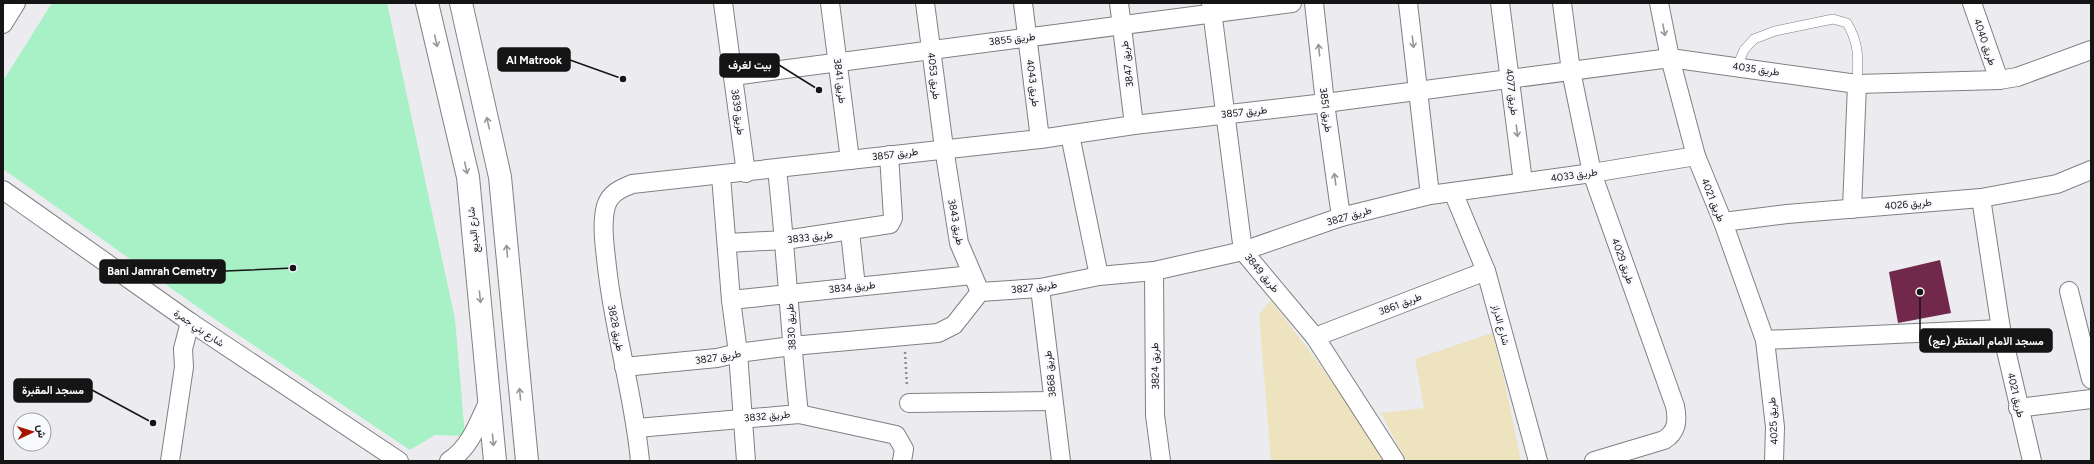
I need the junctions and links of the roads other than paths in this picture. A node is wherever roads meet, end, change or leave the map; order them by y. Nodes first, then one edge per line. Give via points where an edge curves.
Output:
1 (16, 3) edge
2 (427, 3) edge
3 (461, 3) edge
4 (723, 3) edge
5 (830, 3) edge
6 (925, 3) edge
7 (1023, 3) edge
8 (1119, 3) edge
9 (1292, 3) edge
10 (1314, 3) edge
11 (1408, 3) edge
12 (1500, 3) edge
13 (1562, 3) edge
14 (1659, 3) edge
15 (1972, 3) edge
16 (1212, 8) edge
17 (3, 24) edge
18 (1122, 24) junction
19 (1027, 37) junction
20 (931, 49) junction
21 (2091, 50) edge
22 (1670, 58) junction
23 (838, 62) junction
24 (1737, 67) junction
25 (1571, 71) junction
26 (733, 76) junction
27 (1511, 78) junction
28 (1999, 80) junction
29 (1857, 84) junction
30 (1419, 91) junction
31 (1325, 103) junction
32 (1225, 115) junction
33 (1134, 125) junction
34 (1070, 134) junction
35 (1040, 139) junction
36 (944, 148) junction
37 (889, 155) junction
38 (1696, 156) junction
39 (850, 160) junction
40 (777, 169) junction
41 (2091, 170) edge
42 (746, 173) junction
43 (1592, 173) junction
44 (721, 176) junction
45 (1523, 182) junction
46 (3, 190) edge
47 (1453, 192) junction
48 (612, 195) joint
49 (1430, 195) junction
50 (1981, 198) junction
51 (1852, 209) junction
52 (1341, 217) junction
53 (1723, 222) junction
54 (850, 232) junction
55 (785, 240) junction
56 (727, 243) junction
57 (1244, 251) junction
58 (1154, 270) junction
59 (1486, 271) junction
60 (972, 275) junction
61 (1099, 276) junction
62 (856, 287) junction
63 (1040, 288) junction
64 (980, 292) junction
65 (2070, 292) dead end
66 (789, 294) junction
67 (731, 300) junction
68 (197, 327) junction
69 (2001, 329) junction
70 (1315, 337) junction
71 (1765, 340) junction
72 (792, 346) junction
73 (738, 353) junction
74 (624, 367) junction
75 (2091, 380) edge
76 (1771, 381) joint
77 (490, 398) junction
78 (2091, 399) edge
79 (1053, 401) junction
80 (909, 403) dead end
81 (2018, 408) junction
82 (799, 414) junction
83 (743, 418) junction
84 (637, 428) junction
85 (170, 461) edge
86 (399, 461) edge
87 (449, 461) edge
88 (495, 461) edge
89 (527, 461) edge
90 (640, 461) edge
91 (746, 461) edge
92 (902, 461) edge
93 (1062, 461) edge
94 (1161, 461) edge
95 (1395, 461) edge
96 (1538, 461) edge
97 (1594, 461) edge
98 (1774, 461) edge
99 (2032, 461) edge

1 - 17 street
2 -> 77 main road, شارع البديع via 468,177
89 -> 3 main road via 500,177
4 - 26 street, طريق 3839
5 - 23 street, طريق 3841
6 - 20 street, طريق 4053
7 - 19 street, طريق 4043
8 - 18 street, طريق 3847
9 - 16 street, طريق 3855
31 -> 10 street, طريق 3851
11 -> 30 street
12 - 27 street, طريق 4077
13 - 25 street, طريق 4029
14 -> 22 street, طريق 4021
15 - 28 street, طريق 4040
16 - 18 street, طريق 3855
16 - 32 street, طريق 3849
18 - 19 street, طريق 3855
18 - 33 street, طريق 3847
19 - 20 street, طريق 3855
19 - 35 street, طريق 4043
20 - 23 street, طريق 3855
20 - 36 street, طريق 4053
21 - 28 street, طريق 4035 via 2017,77
22 - 24 street, طريق 4035
22 - 25 street, طريق 4035
22 - 38 street, طريق 4021
23 - 26 street, طريق 3855
23 - 39 street, طريق 3841
24 - 29 street, طريق 4035
24 - 29 lane via 1744,50 1754,39 1775,31 1833,19 1847,23 1855,36
25 - 27 street, طريق 4035
25 - 43 street, طريق 4029
26 - 42 street, طريق 3839
27 - 30 street, طريق 4035
27 -> 45 street, طريق 4077
28 - 29 street, طريق 4035
29 - 51 street
30 - 31 street, طريق 3857
30 - 49 street
31 - 32 street, طريق 3857
52 -> 31 street, طريق 3851
32 - 33 street, طريق 3857
32 - 57 street, طريق 3849
33 - 34 street, طريق 3857
34 - 35 street, طريق 3857
34 - 61 street
35 - 36 street, طريق 3857
36 - 37 street, طريق 3857
36 - 60 street, طريق 3843 via 958,243
37 - 39 street, طريق 3857
37 - 54 street, طريق 3833 via 892,223
38 - 43 street, طريق 4033
38 - 53 street, طريق 4021
39 - 40 street, طريق 3857
40 - 42 street, طريق 3857
40 - 55 street, طريق 3830
41 - 50 street, طريق 4026 via 2058,184
42 - 44 street, طريق 3857
43 - 45 street, طريق 4033
43 - 97 street, طريق 4029 via 1677,416 1672,435 1664,440
44 - 48 street, طريق 3857 via 638,183 620,189
44 - 56 street
45 - 47 street, طريق 4033
46 - 68 street, شارع بني جمرة
47 - 49 street, طريق 3827
47 - 59 street, شارع الدراز
48 - 74 street, طريق 3828 via 606,206 604,224 606,257 614,325
49 - 52 street, طريق 3827
50 - 51 street, طريق 4026
50 - 69 street, طريق 4021
51 - 53 street, طريق 4026
52 - 57 street, طريق 3827
53 - 71 street, طريق 4021
54 - 55 street, طريق 3833
54 - 62 street
55 - 56 street, طريق 3833
55 - 66 street, طريق 3830
56 - 67 street
57 - 58 street, طريق 3827
57 - 70 street, طريق 3849
58 - 61 street, طريق 3827
58 - 94 street, طريق 3824 via 1155,415
59 - 70 street, طريق 3861
59 - 96 street, شارع الدراز
60 - 62 street, طريق 3834
60 - 64 street, طريق 3843
61 - 63 street, طريق 3827
62 - 66 street, طريق 3834
63 - 64 street, طريق 3827
63 - 79 street, طريق 3868
64 - 72 street, طريق 3827 via 954,325 938,333
65 - 75 street
66 - 67 street, طريق 3834
66 - 72 street, طريق 3830
67 - 73 street
68 - 85 street via 184,367
68 - 86 street, شارع بني جمرة
69 - 71 street
69 - 81 street, طريق 4021
70 - 95 street, طريق 3849
71 - 76 street, طريق 4021
72 - 73 street, طريق 3827
72 - 82 street, طريق 3830
73 - 74 street, طريق 3827 via 717,358
73 - 83 street
74 - 84 street, طريق 3828
76 - 98 street, طريق 4025 via 1775,427
77 - 87 street via 468,442
77 -> 88 main road, شارع البديع
78 - 81 street
79 - 80 street
79 - 93 street, طريق 3868
81 - 99 street, طريق 4021
82 - 83 street, طريق 3832
82 - 92 street, طريق 3832 via 896,435 904,449
83 - 84 street, طريق 3832
83 - 91 street
84 - 90 street, طريق 3828

